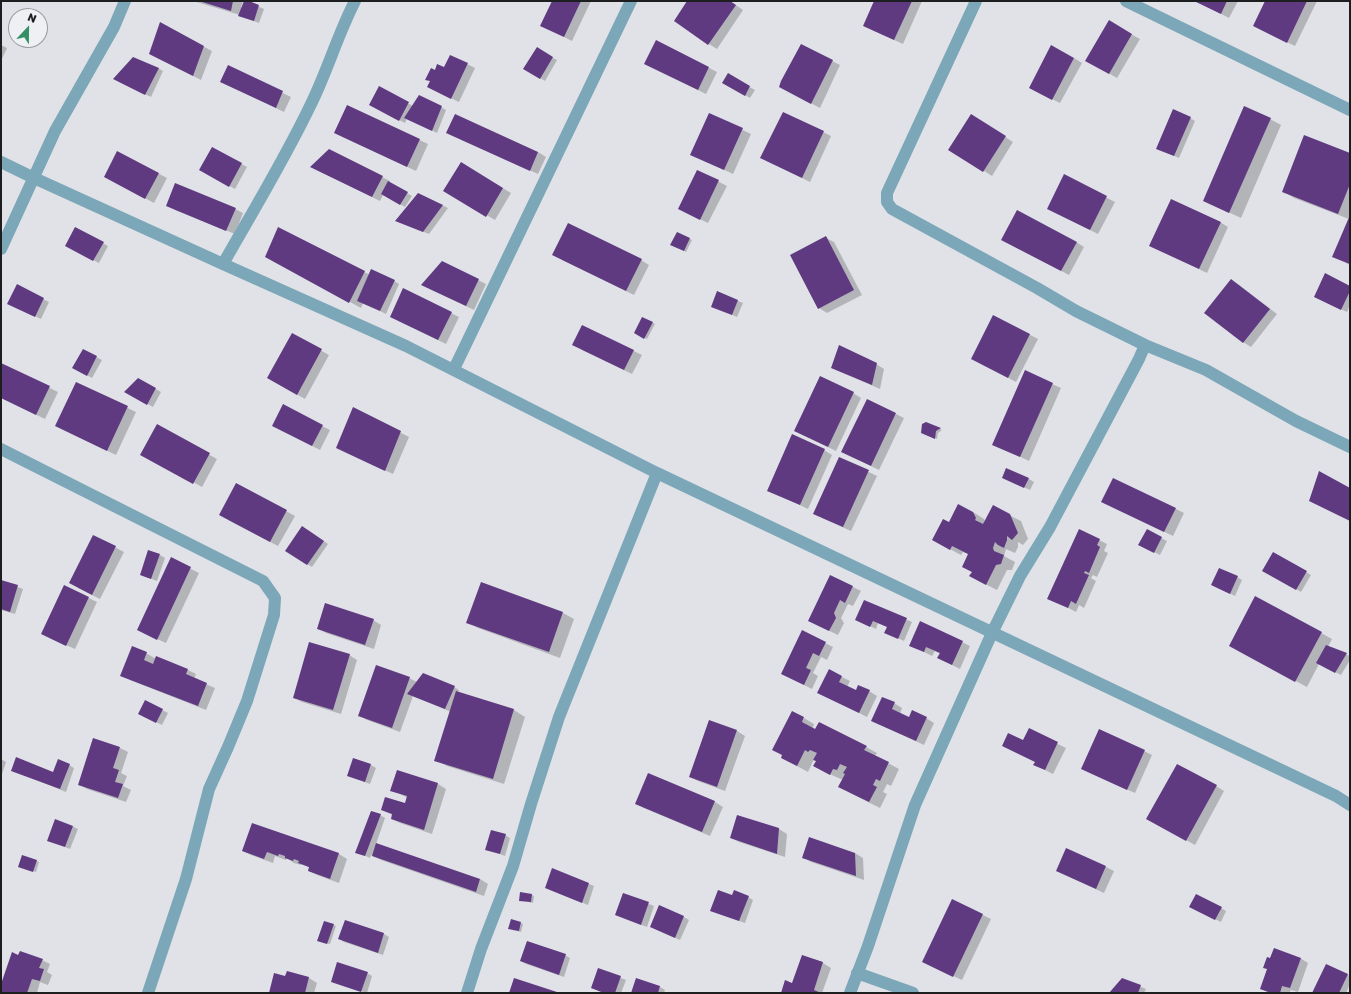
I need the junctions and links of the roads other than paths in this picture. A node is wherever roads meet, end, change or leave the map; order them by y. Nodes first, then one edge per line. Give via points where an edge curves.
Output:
1 (125, 1) edge
2 (355, 1) edge
3 (631, 1) edge
4 (976, 1) edge
5 (1126, 1) edge
6 (1350, 110) edge
7 (1, 162) edge
8 (34, 178) junction
9 (1, 249) edge
10 (223, 264) junction
11 (1145, 344) junction
12 (454, 369) junction
13 (1350, 447) edge
14 (1, 449) edge
15 (657, 473) junction
16 (992, 632) junction
17 (1350, 805) edge
18 (858, 973) junction
19 (148, 993) edge
20 (467, 993) edge
21 (850, 993) edge
22 (913, 993) edge

1 - 8 street via 114,27 55,132
2 - 10 street via 312,101
3 - 12 street
4 - 11 street via 887,193 887,202 892,209 1076,311
5 - 6 street
7 - 8 street
8 - 9 street
8 - 10 street
10 - 12 street
11 - 13 street via 1206,370 1296,421
11 - 16 street
12 - 15 street
14 - 19 street via 264,581 275,598 274,615 247,701 209,789 186,879
15 - 16 street
15 - 20 street via 559,717 513,866
16 - 17 street via 1336,796
16 - 18 street via 915,805
18 - 21 street
18 - 22 street

